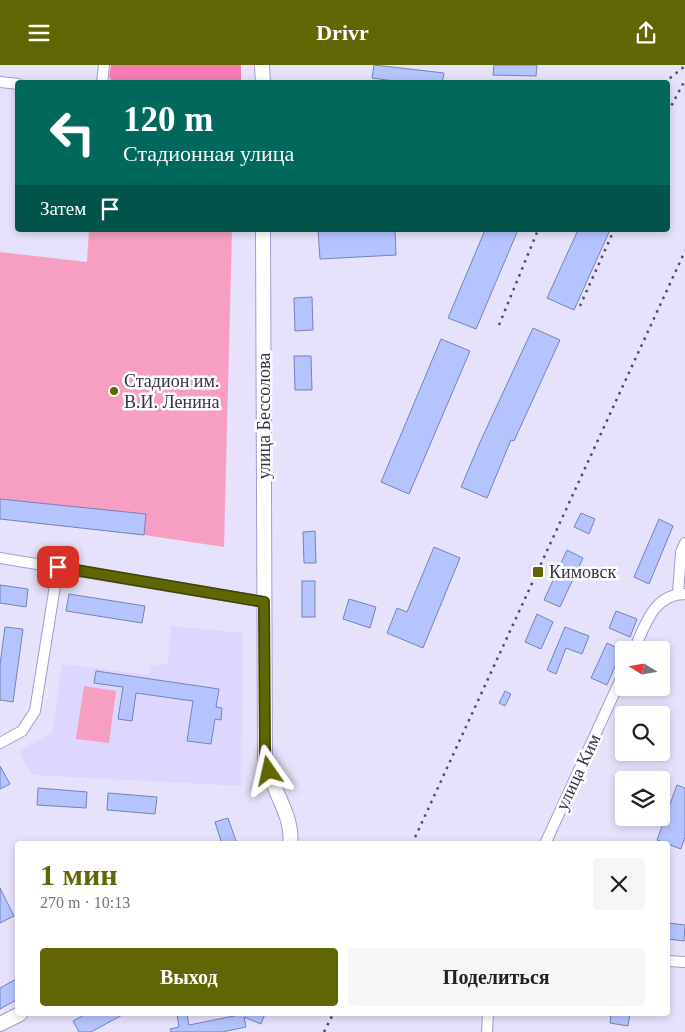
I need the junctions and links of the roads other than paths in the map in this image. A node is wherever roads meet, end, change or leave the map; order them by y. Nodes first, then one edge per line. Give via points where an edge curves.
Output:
1 (104, 65) edge
2 (262, 65) edge
3 (102, 80) edge
4 (262, 80) edge
5 (0, 82) edge
6 (15, 84) edge
7 (263, 232) edge
8 (685, 543) edge
9 (0, 558) edge
10 (58, 567) junction
11 (681, 594) edge
12 (264, 602) junction
13 (638, 641) edge
14 (615, 692) edge
15 (0, 743) edge
16 (291, 841) edge
17 (546, 841) edge
18 (670, 961) edge
19 (685, 962) edge
20 (16, 1016) edge
21 (488, 1016) edge
22 (0, 1024) edge
23 (487, 1032) edge

1 - 3 street
2 - 4 main road
5 - 6 street
7 - 12 main road, улица Бессолова
8 - 11 street
9 - 10 street
10 - 12 street
10 - 15 street via 35,711 22,731
11 - 13 street via 661,601 653,610
12 - 16 main road, улица Бессолова via 265,758 292,835
14 - 17 street, улица Ким
18 - 19 street
20 - 22 main road
21 - 23 street

